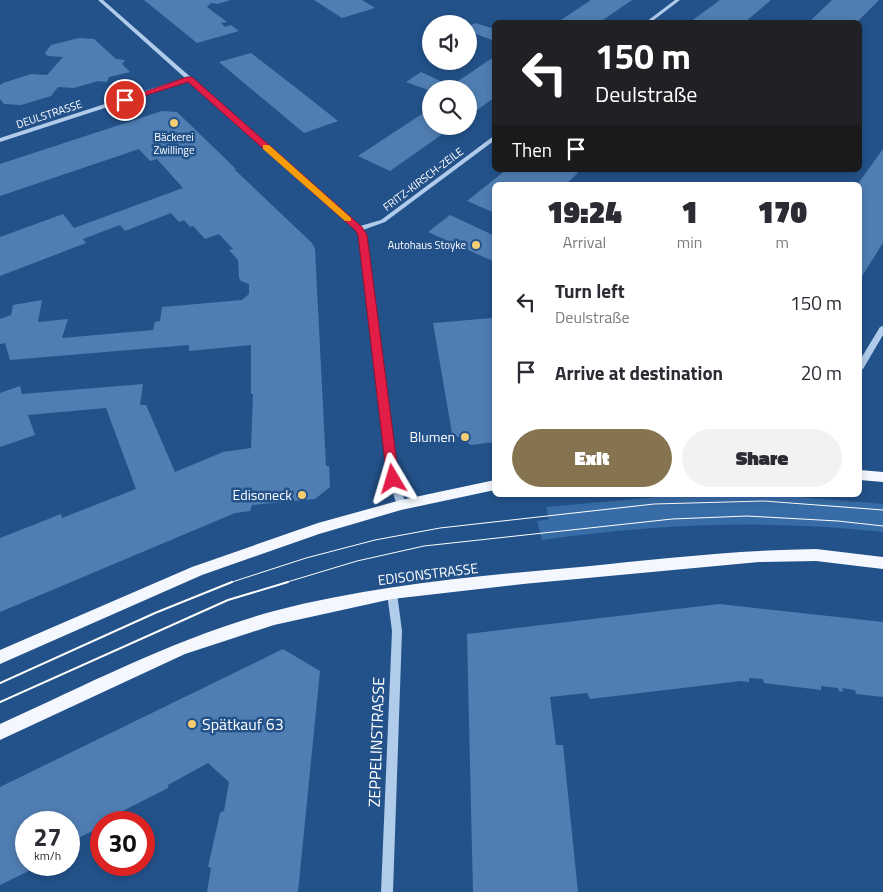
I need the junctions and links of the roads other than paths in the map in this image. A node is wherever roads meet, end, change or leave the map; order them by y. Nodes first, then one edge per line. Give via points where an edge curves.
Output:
1 (100, 0) edge
2 (678, 0) edge
3 (651, 20) edge
4 (190, 79) junction
5 (492, 139) edge
6 (0, 140) edge
7 (359, 229) junction
8 (883, 329) edge
9 (862, 364) edge
10 (862, 475) edge
11 (883, 477) edge
12 (492, 486) edge
13 (400, 505) junction
14 (883, 563) edge
15 (392, 593) junction
16 (0, 657) edge
17 (0, 732) edge
18 (387, 892) edge

1 - 4 street
2 - 3 street
4 - 6 street, DEULSTRASSE
4 - 7 street
5 - 7 street, FRITZ-KIRSCH-ZEILE via 383,220
7 - 13 street via 366,256 393,479
8 - 9 street
10 - 11 main road
12 - 13 main road
13 - 16 main road via 318,529 197,571
14 - 15 main road, EDISONSTRASSE via 816,555 759,556
15 - 17 main road, EDISONSTRASSE via 274,618 182,648
15 - 18 street, ZEPPELINSTRASSE via 397,630

